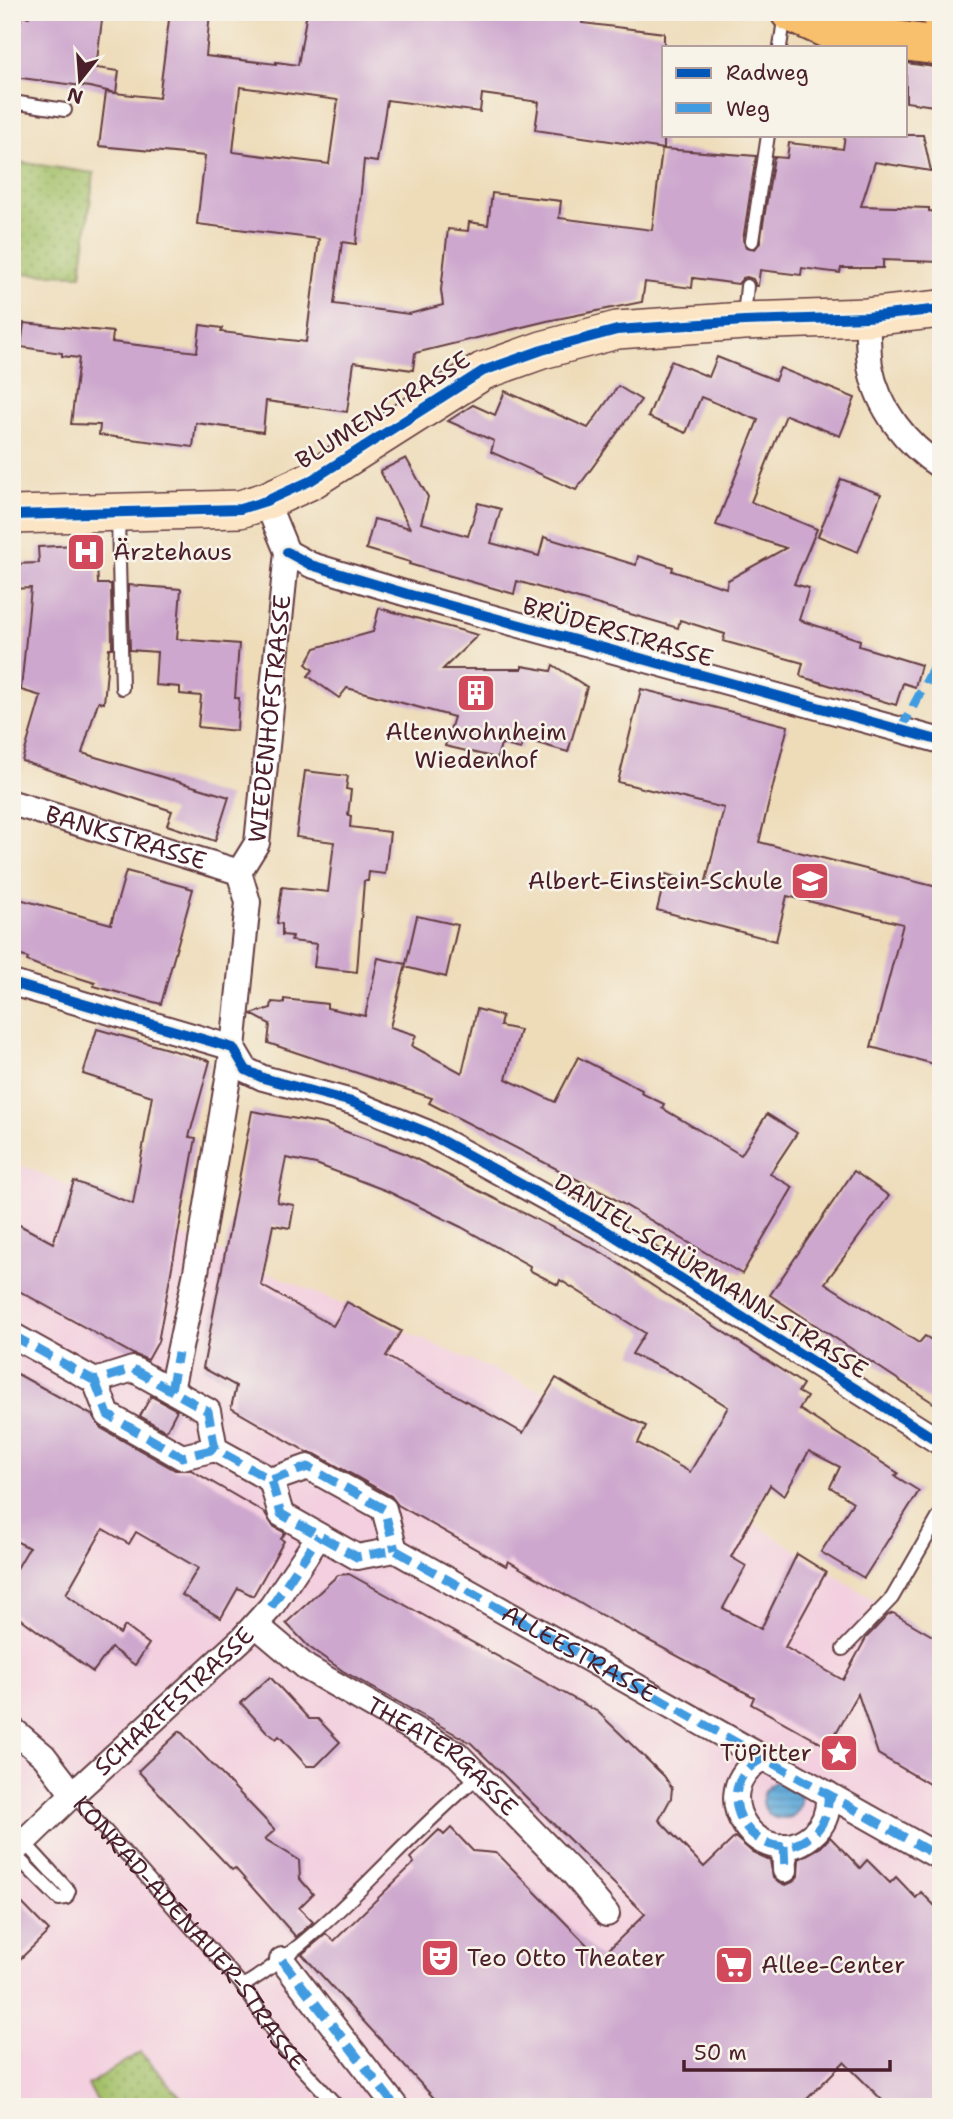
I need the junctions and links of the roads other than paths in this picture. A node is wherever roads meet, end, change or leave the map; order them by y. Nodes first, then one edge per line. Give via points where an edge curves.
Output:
1 (785, 12) edge
2 (790, 12) edge
3 (780, 46) edge
4 (941, 46) edge
5 (12, 102) edge
6 (65, 110) dead end
7 (768, 136) edge
8 (752, 241) dead end
9 (941, 309) edge
10 (867, 317) junction
11 (941, 467) edge
12 (266, 501) junction
13 (118, 513) junction
14 (12, 515) edge
15 (288, 552) junction
16 (122, 688) dead end
17 (941, 741) edge
18 (12, 803) edge
19 (239, 872) junction
20 (12, 983) edge
21 (233, 1048) junction
22 (12, 1335) edge
23 (95, 1381) junction
24 (171, 1390) junction
25 (941, 1443) edge
26 (215, 1449) junction
27 (271, 1480) junction
28 (941, 1513) edge
29 (319, 1536) junction
30 (395, 1550) junction
31 (263, 1616) junction
32 (843, 1649) dead end
33 (12, 1729) edge
34 (763, 1758) junction
35 (479, 1776) junction
36 (73, 1794) junction
37 (828, 1794) junction
38 (16, 1849) edge
39 (941, 1858) edge
40 (607, 1914) dead end
41 (282, 1960) junction
42 (243, 1986) junction
43 (338, 2107) edge
44 (396, 2107) edge

1 - 3 lane
2 - 4 main road via 834,32
5 - 6 lane
7 - 8 lane
9 - 10 street, BLUMENSTRASSE
10 - 11 street via 871,368 882,404 921,454
10 - 12 street, BLUMENSTRASSE via 746,304 542,349 483,371 310,481
12 - 13 street, BLUMENSTRASSE via 240,509
12 - 15 street, WIEDENHOFSTRASSE
13 - 14 street, BLUMENSTRASSE
13 - 16 lane
15 - 17 street, BRÜDERSTRASSE via 312,565 411,595
15 - 19 street, WIEDENHOFSTRASSE via 257,843
18 - 19 street, BANKSTRASSE
19 - 21 street, WIEDENHOFSTRASSE via 248,902
20 - 21 street
21 - 24 street, WIEDENHOFSTRASSE via 196,1272
21 - 25 street, DANIEL-SCHÜRMANN-STRASSE via 246,1070 352,1101 426,1132 608,1232
22 - 23 street
23 - 24 street via 133,1369
23 - 26 street via 108,1415 150,1439 182,1457
24 - 26 street via 208,1411
26 - 27 street
27 - 29 street via 281,1514
27 - 30 street via 308,1467 384,1509
28 - 32 lane via 892,1598
29 - 30 street via 357,1557
29 - 31 street, SCHARFFSTRASSE
30 - 34 street, ALLEESTRASSE
31 - 35 street, THEATERGASSE via 307,1668 457,1754
31 - 36 street, SCHARFFSTRASSE
33 - 36 street, KONRAD-ADENAUER-STRASSE via 44,1756
34 - 37 street, ALLEESTRASSE
34 - 37 street via 738,1785 736,1805 742,1824 785,1858 819,1828
35 - 40 street, THEATERGASSE via 573,1872
35 - 41 lane
36 - 38 street, SCHARFFSTRASSE
36 - 42 lane, KONRAD-ADENAUER-STRASSE
37 - 39 street, ALLEESTRASSE
41 - 42 lane
41 - 44 street, KONRAD-ADENAUER-STRASSE
42 - 43 lane, KONRAD-ADENAUER-STRASSE via 283,2048

